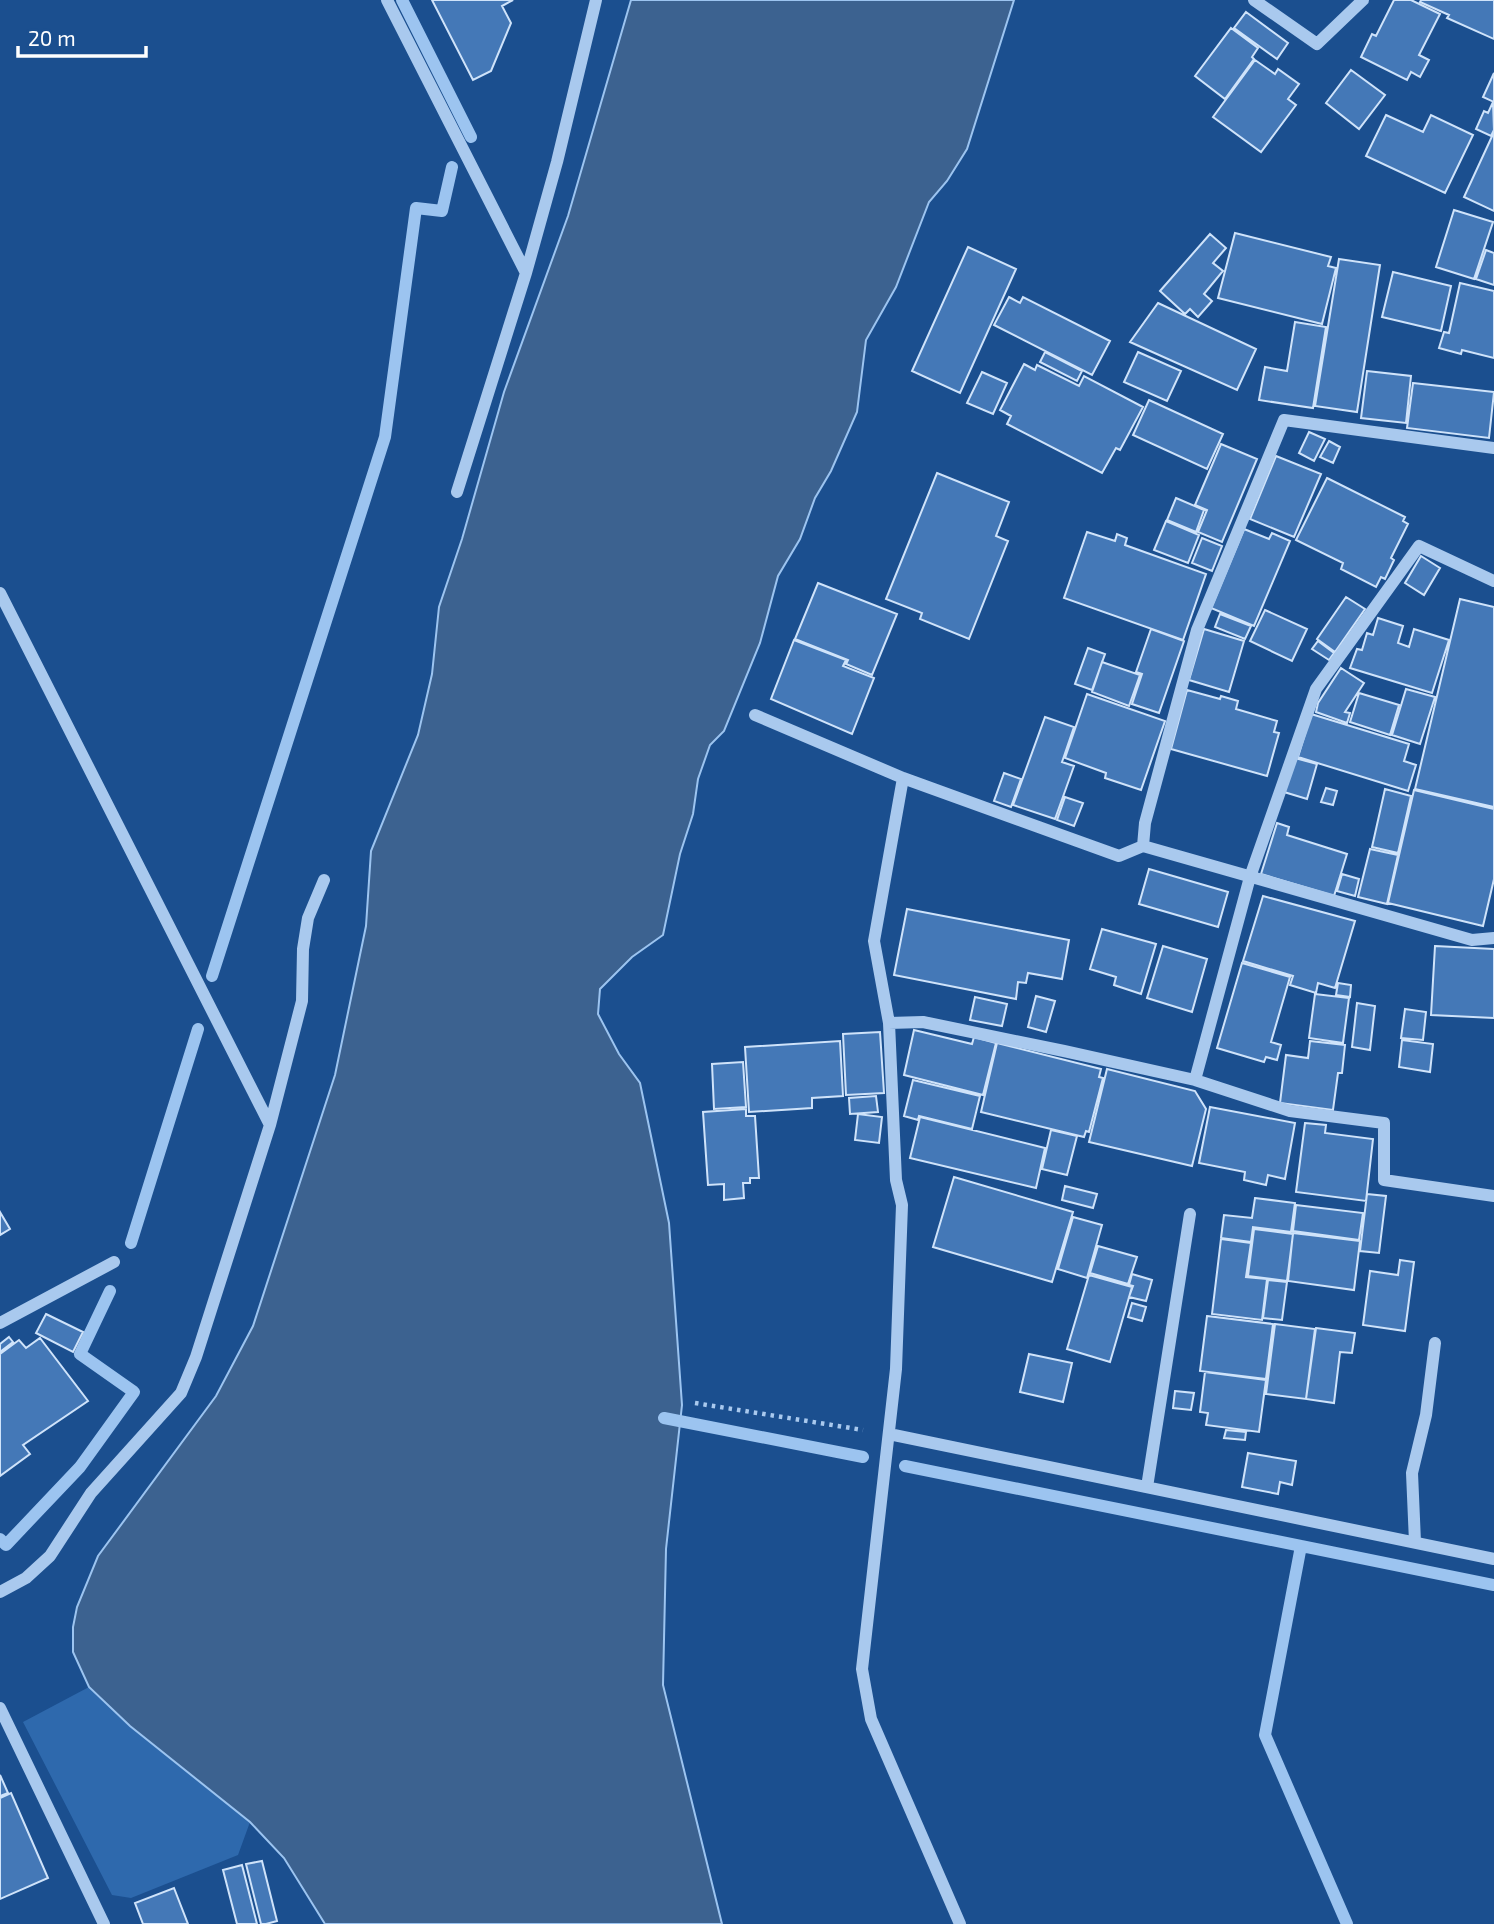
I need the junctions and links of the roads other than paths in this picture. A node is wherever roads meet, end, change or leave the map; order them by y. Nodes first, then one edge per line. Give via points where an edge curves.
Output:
1 (387, 0) edge
2 (596, 0) edge
3 (1254, 0) edge
4 (1363, 0) edge
5 (526, 273) junction
6 (1494, 448) edge
7 (457, 492) dead end
8 (1494, 581) edge
9 (0, 593) edge
10 (755, 715) dead end
11 (903, 778) junction
12 (1143, 846) junction
13 (1250, 877) junction
14 (324, 880) dead end
15 (1494, 938) edge
16 (889, 1023) junction
17 (1195, 1080) junction
18 (270, 1125) junction
19 (1494, 1196) edge
20 (1190, 1214) dead end
21 (114, 1262) dead end
22 (0, 1323) edge
23 (1435, 1343) dead end
24 (889, 1434) junction
25 (1147, 1487) junction
26 (1415, 1542) junction
27 (1494, 1559) edge
28 (0, 1591) edge
29 (2, 1715) edge
30 (104, 1924) edge
31 (960, 1924) edge

1 - 5 street
2 - 5 street
3 - 4 street via 1317,44
5 - 7 street
6 - 12 street via 1284,420 1197,630 1144,823
8 - 13 street via 1419,546 1316,689
9 - 18 street
10 - 11 street
11 - 12 street via 1119,856
11 - 16 street via 874,941
12 - 13 street
13 - 15 street via 1472,940
13 - 17 street
14 - 18 street via 308,918 302,1001
16 - 17 street via 923,1022
16 - 24 street via 896,1180 902,1205
17 - 19 street via 1290,1111 1384,1123 1384,1180
18 - 28 street via 181,1393 91,1493 50,1556 26,1578
20 - 25 street
21 - 22 street
23 - 26 street via 1426,1415 1412,1473
24 - 25 street
24 - 31 street via 862,1669 871,1719
25 - 26 street
26 - 27 street
29 - 30 street

